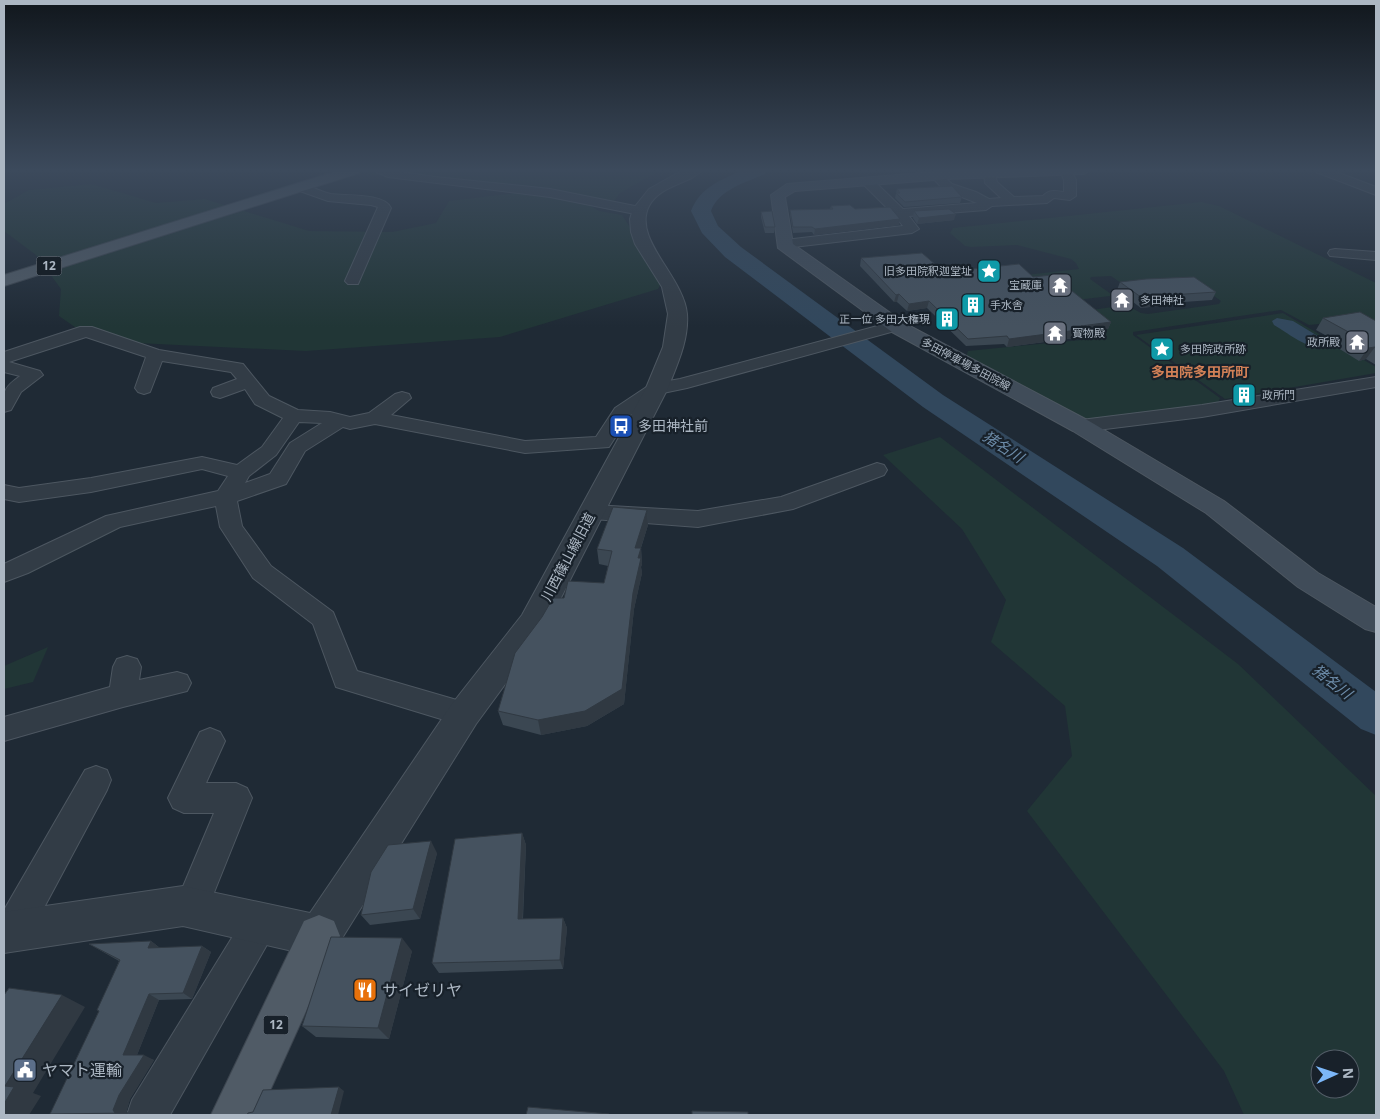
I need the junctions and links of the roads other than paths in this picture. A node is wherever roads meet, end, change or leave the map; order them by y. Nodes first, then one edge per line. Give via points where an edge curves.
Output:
1 (170, 222) edge
2 (189, 222) edge
3 (379, 222) edge
4 (637, 222) edge
5 (781, 222) edge
6 (907, 222) edge
7 (785, 244) junction
8 (86, 251) junction
9 (1335, 253) dead end
10 (1367, 258) edge
11 (4, 274) edge
12 (4, 281) edge
13 (352, 281) dead end
14 (889, 328) junction
15 (156, 355) junction
16 (4, 358) edge
17 (4, 366) edge
18 (249, 381) junction
19 (1376, 382) edge
20 (144, 388) dead end
21 (657, 388) junction
22 (9, 390) edge
23 (220, 392) dead end
24 (402, 398) dead end
25 (4, 406) edge
26 (294, 416) junction
27 (375, 418) junction
28 (338, 421) junction
29 (1081, 426) junction
30 (877, 470) dead end
31 (241, 472) junction
32 (4, 492) edge
33 (225, 497) junction
34 (593, 512) junction
35 (4, 573) edge
36 (1376, 621) edge
37 (127, 667) dead end
38 (177, 683) dead end
39 (123, 695) junction
40 (464, 714) junction
41 (4, 729) edge
42 (210, 741) dead end
43 (96, 780) dead end
44 (191, 908) junction
45 (261, 922) junction
46 (8, 933) edge
47 (319, 936) junction
48 (147, 1115) edge
49 (235, 1115) edge

1 - 8 main road, 12
2 - 8 main road, 12
3 - 13 street
4 - 21 street, 川西篠山線旧道 via 643,244 665,274 676,304 676,336 672,354
5 - 7 main road
6 - 7 street via 912,229
7 - 14 main road, 多田停車場多田院線
8 - 11 main road, 12
8 - 12 main road, 12
9 - 10 street
14 - 21 street
14 - 29 main road, 多田停車場多田院線
15 - 16 street via 86,331
15 - 18 street via 237,368
15 - 20 street
17 - 22 street via 34,375
18 - 23 street
18 - 26 street via 262,400
19 - 29 street via 1202,411
21 - 27 street via 622,412 602,443 525,447
21 - 34 street, 川西篠山線旧道
22 - 25 street
24 - 27 street
26 - 28 street
26 - 31 street via 269,451
27 - 28 street via 350,424
28 - 33 street via 297,448 278,479
29 - 36 main road, 多田停車場多田院線 via 1215,507 1308,580
30 - 34 street via 785,504 698,520
31 - 32 street via 202,463 91,485 19,495
31 - 33 street
33 - 35 street via 114,521
33 - 40 street via 231,527 262,572 324,618 346,679
34 - 40 street, 川西篠山線旧道 via 533,623
37 - 39 street
38 - 39 street
39 - 41 street
40 - 47 street, 川西篠山線旧道
42 - 44 street via 184,798 236,798
43 - 46 street
44 - 45 street
44 - 46 street via 183,906
45 - 47 street
45 - 48 street
47 - 49 main road, 12

